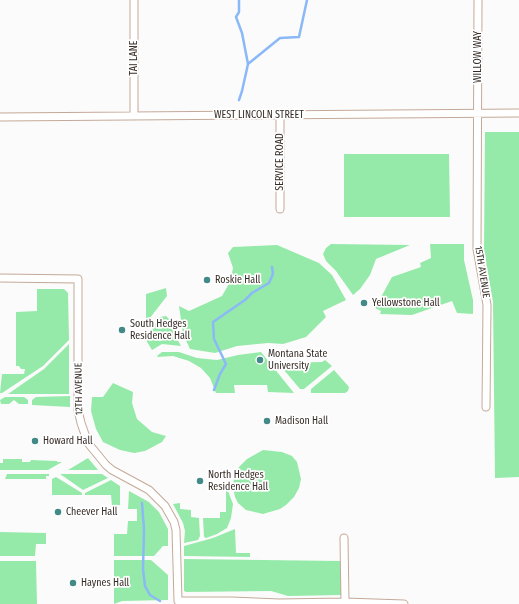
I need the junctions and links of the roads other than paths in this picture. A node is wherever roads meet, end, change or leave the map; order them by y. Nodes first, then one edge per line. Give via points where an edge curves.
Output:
1 (134, 0) edge
2 (478, 0) edge
3 (477, 113) junction
4 (519, 113) edge
5 (280, 115) junction
6 (134, 116) junction
7 (0, 117) edge
8 (280, 209) dead end
9 (0, 278) edge
10 (486, 407) dead end
11 (344, 538) dead end
12 (345, 602) junction
13 (404, 604) edge

1 - 6 street, TAI LANE
2 - 3 street, WILLOW WAY
3 - 4 street, WEST LINCOLN STREET
3 - 5 street, WEST LINCOLN STREET
3 - 10 street, 15TH AVENUE via 477,249 487,305
5 - 6 street, WEST LINCOLN STREET
5 - 8 street, SERVICE ROAD
6 - 7 street, WEST LINCOLN STREET
9 - 12 street, 12TH AVENUE via 78,278 78,410 81,423 88,443 106,465 156,495 174,522 178,601
11 - 12 street
12 - 13 street

